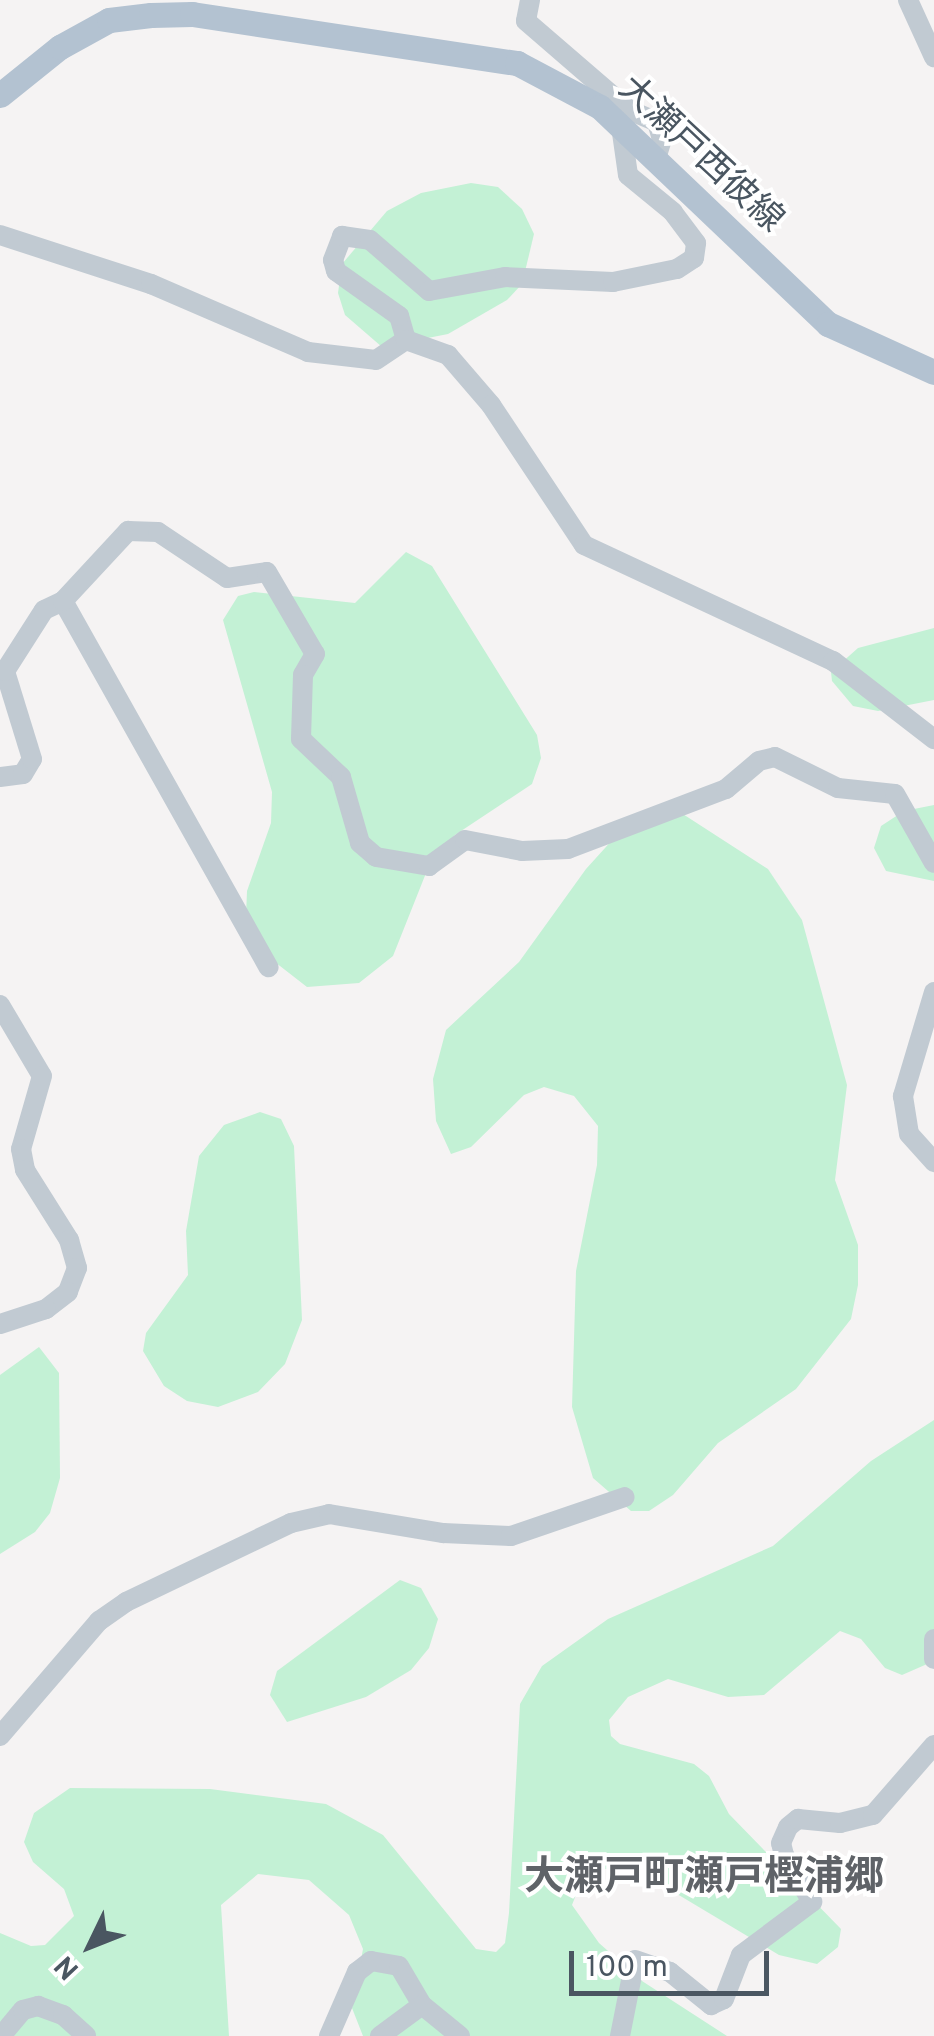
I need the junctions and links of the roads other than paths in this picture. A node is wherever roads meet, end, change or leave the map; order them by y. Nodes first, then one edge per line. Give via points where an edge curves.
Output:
1 (530, 0) edge
2 (908, 0) edge
3 (934, 57) edge
4 (0, 95) edge
5 (622, 126) junction
6 (656, 159) junction
7 (0, 235) edge
8 (406, 340) junction
9 (934, 372) edge
10 (63, 601) junction
11 (934, 739) edge
12 (0, 777) edge
13 (934, 863) edge
14 (268, 967) dead end
15 (934, 992) edge
16 (0, 1005) edge
17 (934, 1162) edge
18 (0, 1324) edge
19 (624, 1497) dead end
20 (934, 1639) edge
21 (934, 1660) edge
22 (0, 1736) edge
23 (934, 1745) edge
24 (422, 2006) junction
25 (0, 2036) edge
26 (86, 2036) edge
27 (330, 2036) edge
28 (380, 2036) edge
29 (460, 2036) edge
30 (620, 2036) edge

1 - 6 street via 526,21 630,110 657,122 662,139
2 - 3 street
4 - 5 main road, 大瀬戸西彼線 via 60,47 109,20 192,14 517,63 592,100
5 - 6 main road, 大瀬戸西彼線
5 - 8 street via 628,175 673,212 696,243 694,258 677,269 612,282 505,277 429,292 370,240 342,236 336,270 400,316
6 - 9 main road, 大瀬戸西彼線 via 828,324
7 - 8 street via 150,284 308,352 376,360
8 - 11 street via 448,355 490,404 584,546 833,661
10 - 12 street via 44,610 5,671 32,759 23,774
10 - 13 street via 128,530 158,532 228,578 267,572 314,654 303,675 301,739 341,778 360,844 398,866 429,866 465,840 522,851 585,844 726,790 759,760 775,757 838,788 895,794
10 - 14 street
15 - 17 street via 903,1096 909,1134
16 - 18 street via 42,1076 21,1149 24,1170 69,1240 77,1268 68,1292 46,1308
19 - 22 street via 511,1536 443,1533 356,1516 291,1524 99,1621
20 - 21 street
23 - 30 street via 872,1815 840,1822 798,1818 788,1827 784,1855 812,1902 740,1955 724,1999 711,2005 670,1972 635,1960
24 - 27 street via 399,1966 371,1961 357,1972
24 - 28 street
24 - 29 street
25 - 26 street via 23,2010 38,2006 63,2015

